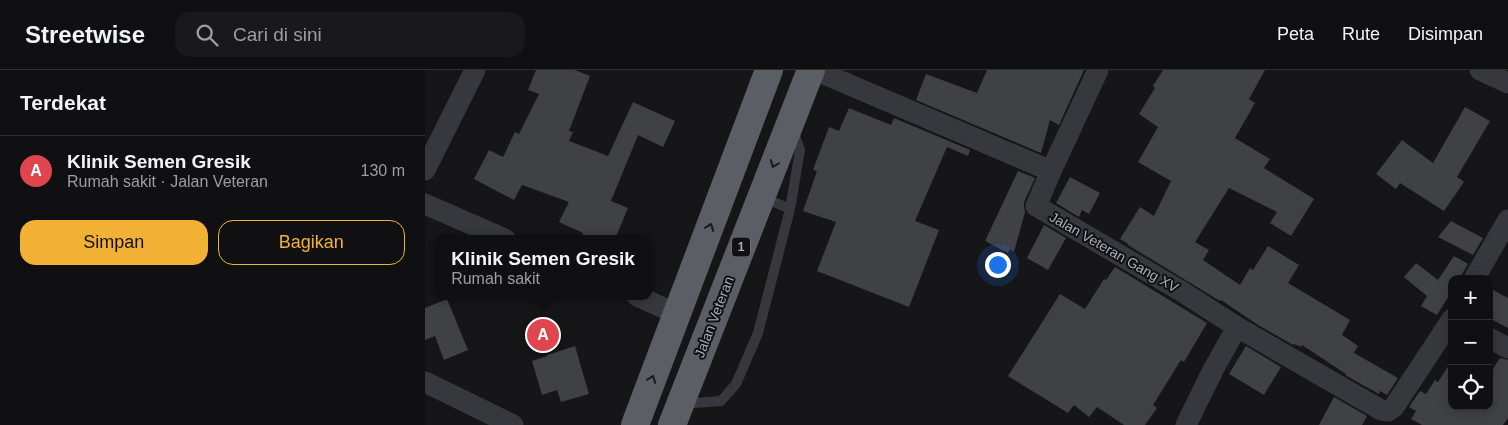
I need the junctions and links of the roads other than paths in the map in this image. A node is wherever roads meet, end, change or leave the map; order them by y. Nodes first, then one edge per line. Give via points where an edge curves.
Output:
1 (475, 70) edge
2 (769, 70) edge
3 (813, 70) edge
4 (1098, 70) edge
5 (1480, 70) edge
6 (1508, 83) edge
7 (787, 130) junction
8 (425, 170) edge
9 (1051, 171) junction
10 (761, 196) junction
11 (425, 204) edge
12 (790, 209) junction
13 (1508, 220) edge
14 (496, 235) edge
15 (1476, 275) edge
16 (646, 300) edge
17 (677, 314) junction
18 (1451, 320) edge
19 (1237, 327) junction
20 (1493, 340) edge
21 (1508, 348) edge
22 (425, 382) edge
23 (677, 413) edge
24 (513, 425) edge
25 (635, 425) edge
26 (1185, 425) edge

1 - 8 street
17 -> 2 highway
3 - 7 highway, Jalan Veteran / 1
3 - 9 street
4 - 9 street
5 - 6 street
7 -> 10 highway, Jalan Veteran / 1
7 - 12 lane via 795,136 800,150
9 - 19 street, Jalan Veteran Gang XV via 1036,206
10 - 12 lane
10 - 23 highway, Jalan Veteran / 1
11 - 14 street
12 - 23 lane via 758,333 735,384 721,402 695,403
13 - 15 street
16 - 17 street
25 -> 17 highway
18 - 19 street, Jalan Veteran Gang XV via 1394,407 1388,411 1381,410
19 - 26 street
20 - 21 street
22 - 24 street

